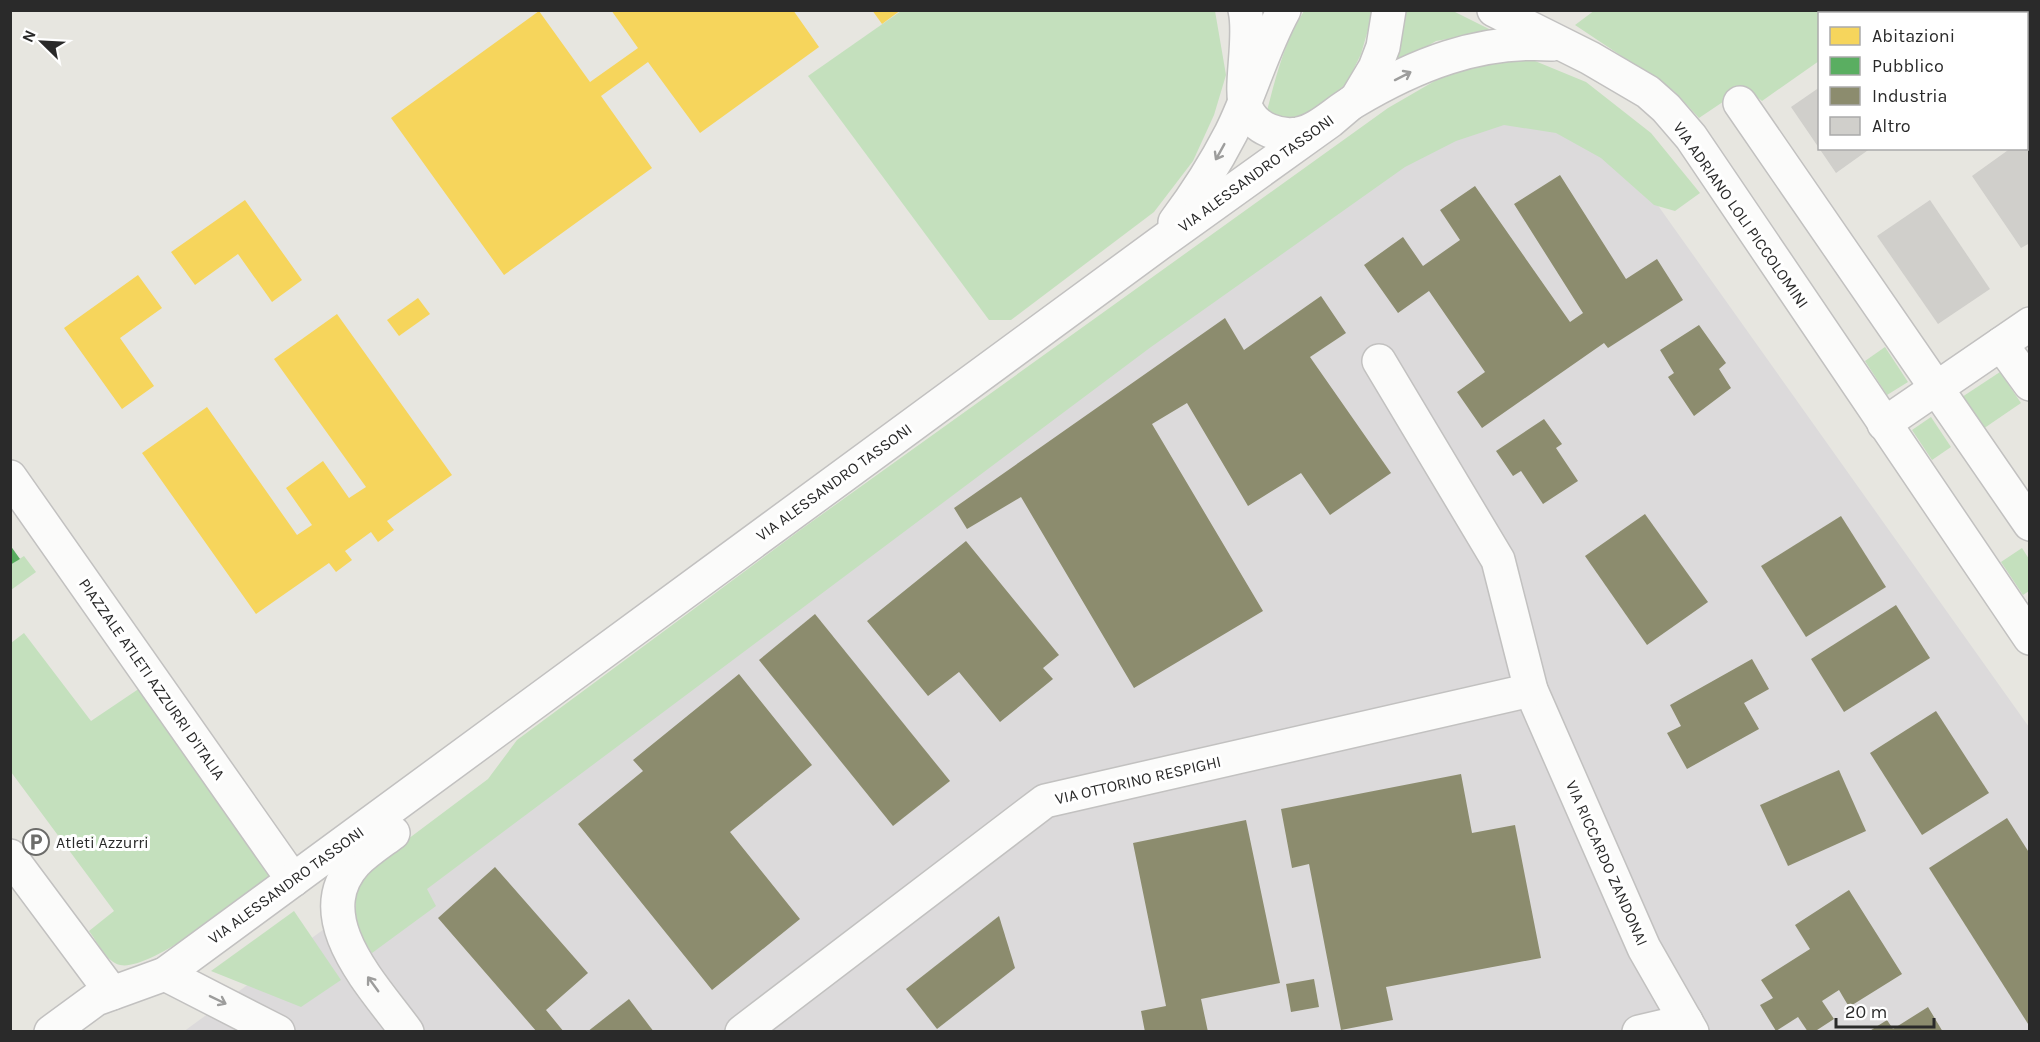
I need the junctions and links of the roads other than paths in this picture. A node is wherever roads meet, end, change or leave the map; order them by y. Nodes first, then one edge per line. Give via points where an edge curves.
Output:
1 (1245, 10) edge
2 (1284, 10) edge
3 (1389, 10) edge
4 (1494, 10) edge
5 (1562, 45) junction
6 (1244, 99) junction
7 (1352, 103) junction
8 (1740, 103) dead end
9 (1160, 243) junction
10 (2030, 324) edge
11 (2001, 344) junction
12 (1379, 361) dead end
13 (2030, 384) edge
14 (1936, 388) junction
15 (1884, 424) junction
16 (10, 477) edge
17 (2030, 524) edge
18 (2027, 628) edge
19 (1531, 690) junction
20 (508, 721) junction
21 (10, 856) edge
22 (292, 880) junction
23 (165, 974) junction
24 (112, 993) junction
25 (1689, 1027) edge
26 (51, 1032) edge
27 (278, 1032) edge
28 (407, 1032) edge
29 (742, 1032) edge
30 (1639, 1032) edge

1 - 6 street, VIA ALESSANDRO TASSONI via 1248,54
2 - 6 street, VIA ALESSANDRO TASSONI
3 - 7 street, VIA ALESSANDRO TASSONI via 1375,68
4 - 5 street, VIA ADRIANO LOLI PICCOLOMINI
7 -> 5 street, VIA ADRIANO LOLI PICCOLOMINI via 1431,62 1481,47 1523,42
5 - 15 street, VIA ADRIANO LOLI PICCOLOMINI via 1648,92 1679,122
6 - 7 street, VIA ALESSANDRO TASSONI via 1252,118 1264,128 1288,135 1315,128
6 -> 9 street, VIA ALESSANDRO TASSONI via 1210,171
7 - 9 street, VIA ALESSANDRO TASSONI
8 - 14 street
9 - 20 street, VIA ALESSANDRO TASSONI
10 - 11 street
11 - 13 street
11 - 14 street
12 - 19 street, VIA RICCARDO ZANDONAI via 1498,560
14 - 15 street
14 - 17 street
15 - 18 street, VIA ADRIANO LOLI PICCOLOMINI
16 - 22 street, PIAZZALE ATLETI AZZURRI D'ITALIA
19 - 25 street, VIA RICCARDO ZANDONAI via 1644,948
19 - 29 street, VIA OTTORINO RESPIGHI via 1045,801
20 - 22 street, VIA ALESSANDRO TASSONI
28 -> 20 street, VIA ALESSANDRO TASSONI via 351,954 340,931 342,886 367,852 470,775
21 - 24 street
22 - 23 street, VIA ALESSANDRO TASSONI
23 - 24 street
23 -> 27 street
24 - 26 street via 96,999
25 - 30 street

